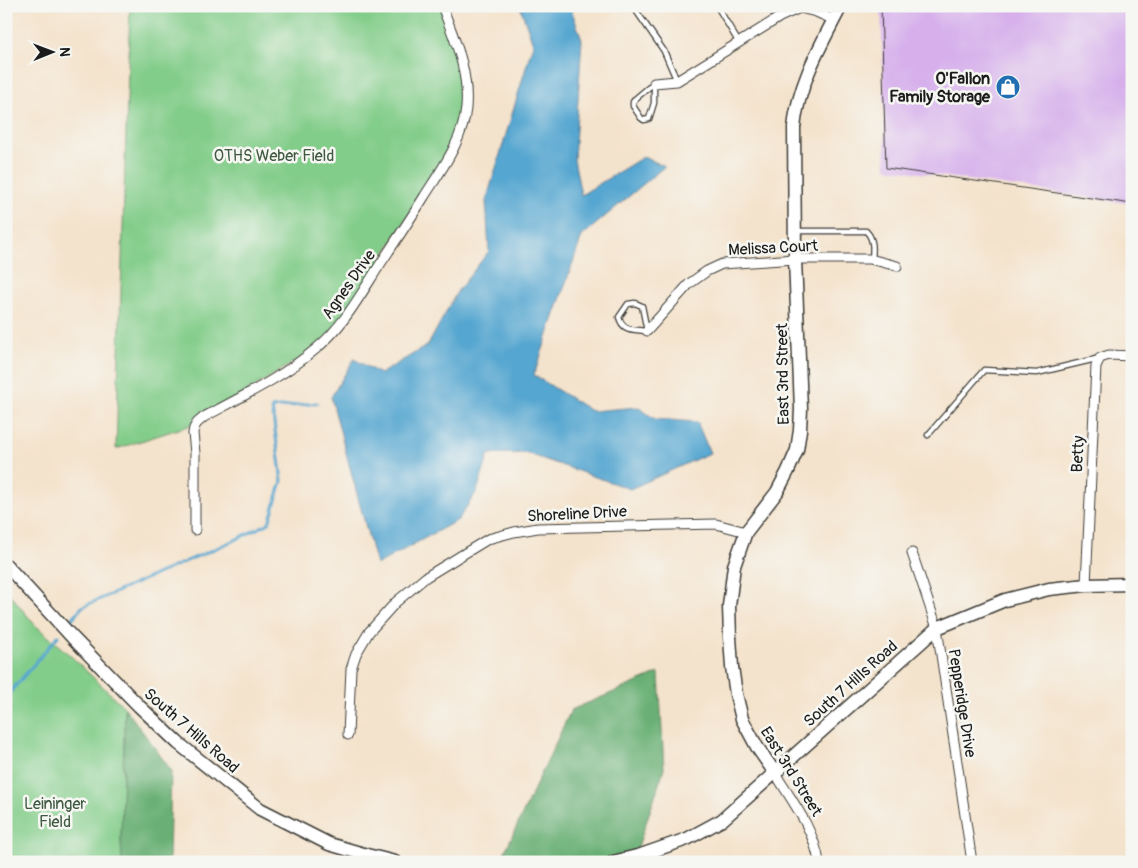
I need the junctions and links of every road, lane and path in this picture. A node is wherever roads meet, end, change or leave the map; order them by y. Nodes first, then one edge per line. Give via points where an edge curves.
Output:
1 (442, 6) edge
2 (717, 6) edge
3 (774, 6) edge
4 (841, 6) edge
5 (637, 12) dead end
6 (780, 17) junction
7 (834, 20) junction
8 (739, 42) junction
9 (677, 81) junction
10 (654, 83) junction
11 (794, 230) junction
12 (795, 259) junction
13 (872, 260) junction
14 (897, 266) dead end
15 (647, 331) junction
16 (1132, 356) edge
17 (1100, 358) junction
18 (928, 434) dead end
19 (195, 530) dead end
20 (746, 532) junction
21 (912, 553) dead end
22 (6, 565) edge
23 (1132, 584) edge
24 (1086, 585) junction
25 (937, 628) junction
26 (348, 735) dead end
27 (775, 773) junction
28 (395, 862) edge
29 (613, 862) edge
30 (819, 862) edge
31 (972, 862) edge

1 - 19 street, Agnes Drive via 463,64 466,110 461,132 440,173 334,331 318,347 268,383 197,423 194,428
2 - 8 lane
3 - 6 lane
4 - 7 street, East 3rd Street
5 - 9 lane via 664,51
6 - 7 street via 800,8
6 - 8 street
7 - 11 street, East 3rd Street via 795,112
8 - 9 street
9 - 10 street
10 - 10 lane via 654,103 649,119 644,120 633,102
11 - 12 street, East 3rd Street
11 - 13 lane via 866,231 872,241
12 - 13 street, Melissa Court
12 - 15 street, Melissa Court via 722,264 707,271 689,284
12 - 20 street, East 3rd Street via 802,409 797,450 778,492
13 - 14 street, Melissa Court
15 - 15 lane via 642,306 628,304 619,317 621,324
16 - 17 street
17 - 18 lane via 1037,373 984,370
17 - 24 street, Betty via 1096,366
20 - 26 street, Shoreline Drive via 716,524 538,528 488,539 426,577 396,602 368,632 351,669
20 - 27 street, East 3rd Street via 734,566 729,606 732,667 742,719
21 - 25 street, Pepperidge Drive
22 - 28 street, South 7 Hills Road via 178,744 260,809 329,844
23 - 24 street, South 7 Hills Road
24 - 25 street, South 7 Hills Road via 1048,589 1005,600
25 - 27 street, South 7 Hills Road
25 - 31 street, Pepperidge Drive
27 - 29 street, South 7 Hills Road via 722,820 687,839
27 - 30 street, East 3rd Street via 807,826

